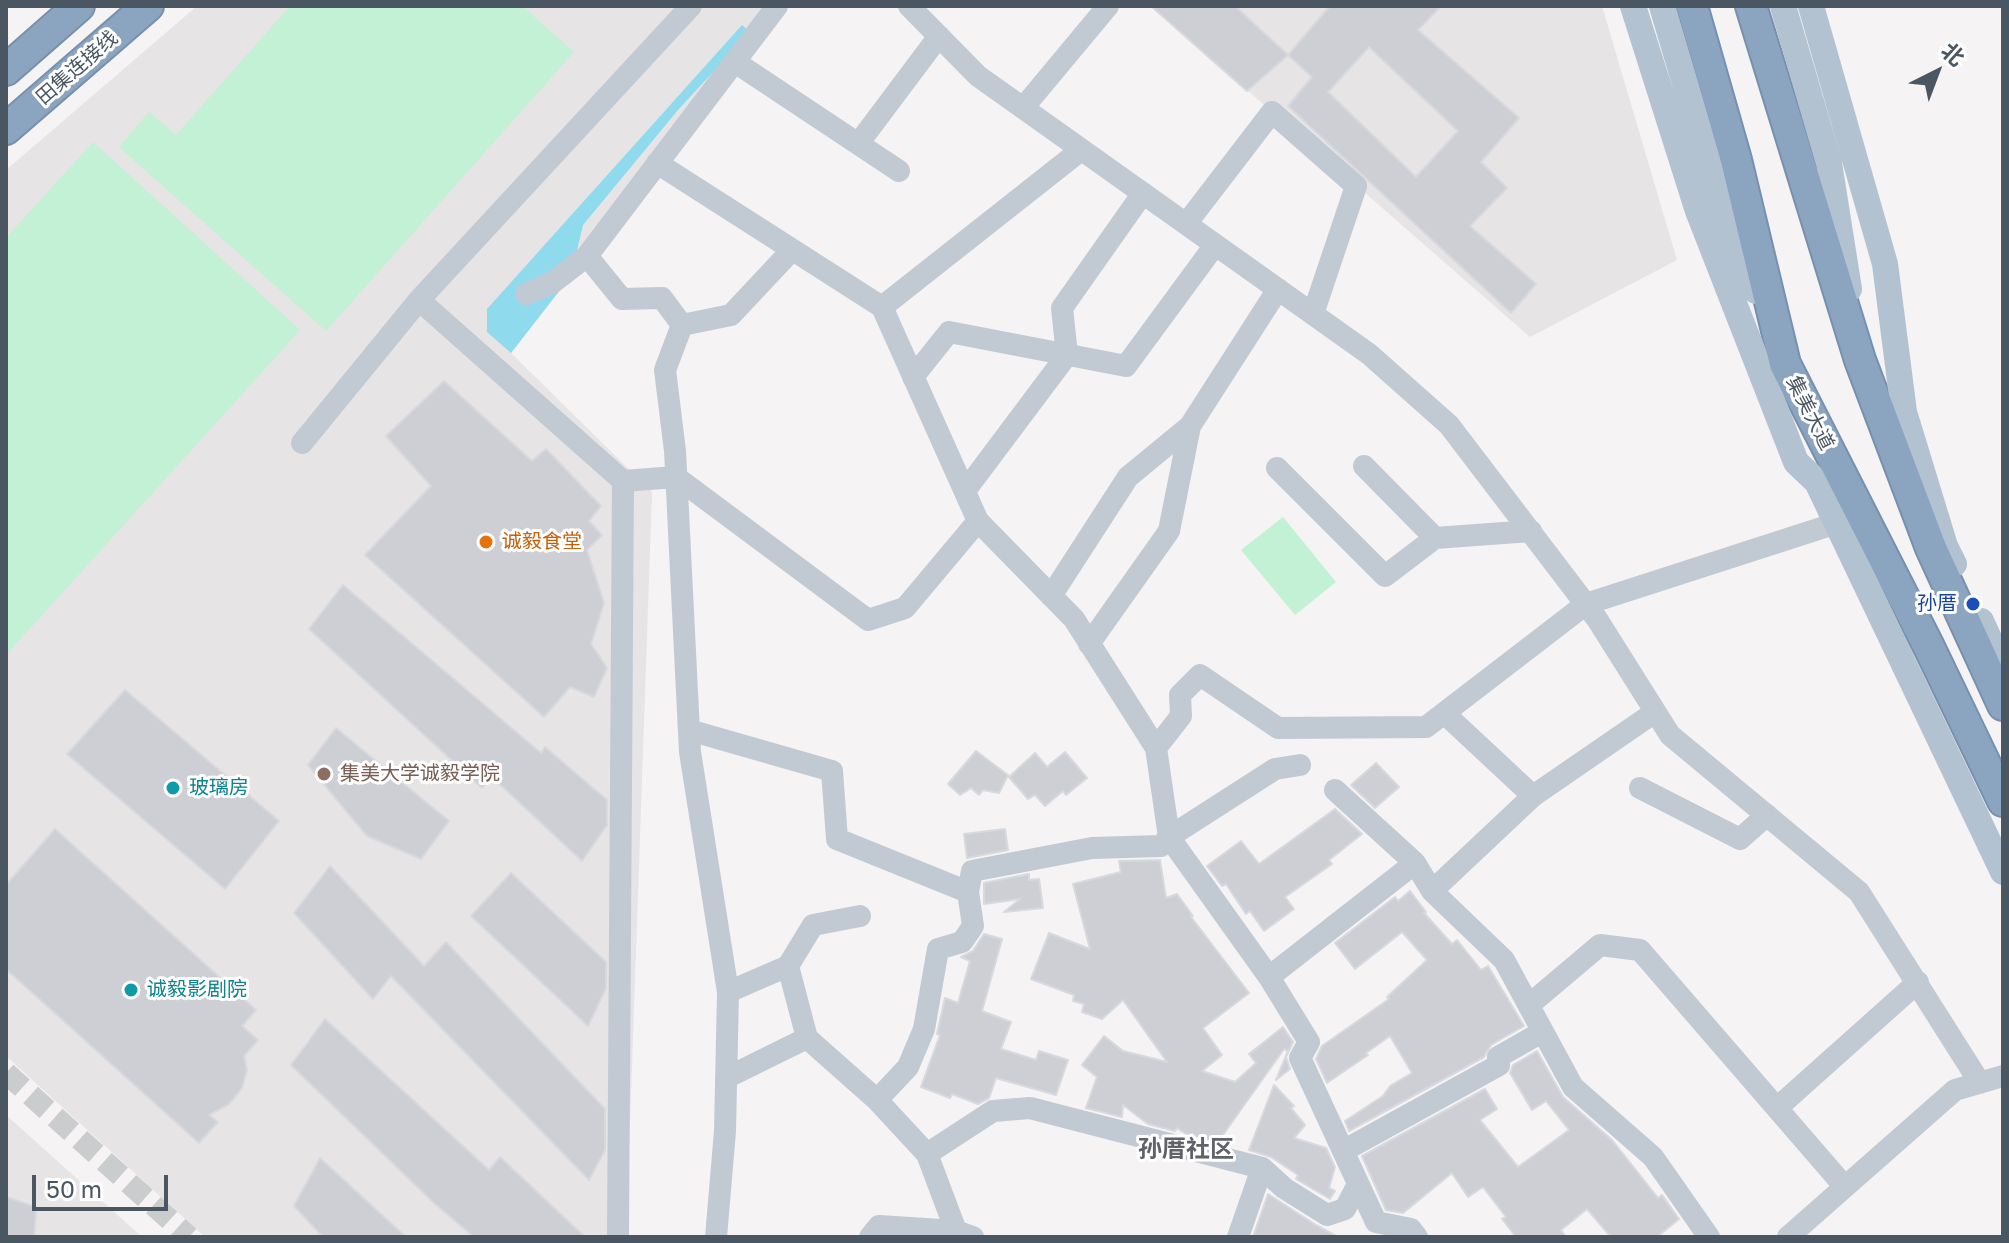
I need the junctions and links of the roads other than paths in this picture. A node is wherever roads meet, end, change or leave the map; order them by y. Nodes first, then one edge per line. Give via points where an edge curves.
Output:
1 (79, 6) edge
2 (148, 6) edge
3 (691, 6) edge
4 (777, 6) edge
5 (909, 6) edge
6 (1108, 6) edge
7 (1633, 6) edge
8 (1662, 6) edge
9 (1692, 6) edge
10 (1751, 6) edge
11 (1783, 6) edge
12 (1811, 6) edge
13 (54, 29) junction
14 (939, 36) junction
15 (6, 58) edge
16 (735, 62) junction
17 (6, 70) edge
18 (1023, 108) junction
19 (6, 129) edge
20 (858, 144) junction
21 (1081, 150) junction
22 (657, 163) junction
23 (899, 171) dead end
24 (1143, 193) junction
25 (1186, 224) junction
26 (1215, 245) junction
27 (792, 250) junction
28 (587, 256) junction
29 (1278, 289) junction
30 (526, 294) dead end
31 (419, 300) junction
32 (882, 307) junction
33 (1313, 314) junction
34 (682, 325) junction
35 (1067, 355) junction
36 (1860, 360) junction
37 (1785, 364) junction
38 (913, 377) junction
39 (1190, 426) junction
40 (302, 443) dead end
41 (1364, 466) dead end
42 (1277, 468) dead end
43 (676, 477) junction
44 (623, 481) junction
45 (965, 491) junction
46 (978, 521) junction
47 (1837, 523) junction
48 (1531, 531) junction
49 (1435, 538) junction
50 (1051, 596) junction
51 (1586, 604) junction
52 (1089, 644) junction
53 (1999, 685) edge
54 (1655, 712) junction
55 (1444, 713) junction
56 (689, 730) junction
57 (1156, 748) junction
58 (1300, 765) dead end
59 (1640, 788) dead end
60 (1335, 790) dead end
61 (1533, 796) junction
62 (2003, 801) edge
63 (1767, 815) junction
64 (1169, 837) junction
65 (1415, 863) junction
66 (2003, 872) edge
67 (1432, 891) junction
68 (968, 892) junction
69 (860, 916) dead end
70 (788, 966) junction
71 (1269, 977) junction
72 (1918, 982) junction
73 (728, 992) junction
74 (1529, 1005) junction
75 (1542, 1032) junction
76 (807, 1038) junction
77 (2003, 1076) edge
78 (726, 1078) junction
79 (1980, 1083) junction
80 (877, 1100) junction
81 (1777, 1108) junction
82 (1343, 1151) junction
83 (927, 1154) junction
84 (1262, 1168) junction
85 (1358, 1184) junction
86 (1845, 1187) junction
87 (965, 1234) edge
88 (618, 1237) edge
89 (716, 1237) edge
90 (870, 1237) edge
91 (1238, 1237) edge
92 (1417, 1237) edge
93 (1709, 1237) edge
94 (1788, 1237) edge

1 - 13 highway
2 - 19 highway, 田集连接线
3 - 31 street
4 - 16 street
5 - 14 street
6 - 18 street
7 - 47 main road via 1698,211 1796,462 1817,482
8 - 37 main road, 集美大道 via 1713,178
9 - 37 highway
10 - 36 highway
11 - 36 main road via 1829,163
12 - 53 main road via 1885,264 1904,412 1945,546 1987,635
13 - 15 highway
13 - 17 highway
14 - 18 street via 978,76
14 - 20 street
16 - 20 street
16 - 22 street
18 - 21 street
20 - 23 street
21 - 24 street
21 - 32 street
22 - 27 street
22 - 28 street
24 - 25 street
24 - 35 street via 1062,308
25 - 26 street
25 - 33 street via 1272,112 1356,186
26 - 29 street
26 - 35 street via 1126,366
27 - 32 street
27 - 34 street via 731,315
28 - 30 street via 552,283
28 - 34 street via 622,299 662,298
29 - 33 street
29 - 39 street
31 - 40 street
31 - 44 street
32 - 38 street
33 - 48 street via 1369,354 1449,425
34 - 43 street via 665,370
35 - 38 street via 949,332
35 - 45 street
36 - 53 highway via 1931,548
37 - 62 highway, 集美大道
38 - 45 street
39 - 50 street via 1128,477
39 - 52 street via 1169,531
41 - 49 street
42 - 49 street via 1385,576
43 - 44 street
43 - 46 street via 868,620 905,608
43 - 56 street
44 - 88 street
45 - 46 street
46 - 50 street
47 - 51 street
47 - 66 main road
48 - 49 street
48 - 51 street
50 - 52 street
51 - 54 street
51 - 55 street
52 - 57 street
54 - 61 street
54 - 63 street via 1670,735
55 - 57 street via 1426,727 1278,728 1200,675 1180,695 1181,716
55 - 61 street
56 - 68 street via 832,771 837,839
56 - 73 street
57 - 64 street
58 - 64 street via 1275,769
59 - 63 street via 1740,839
60 - 65 street
61 - 67 street
63 - 72 street via 1859,892
64 - 68 street via 1161,846 1092,848 972,871
64 - 71 street
65 - 67 street
65 - 71 street
67 - 74 street via 1504,960
68 - 80 street via 973,926 962,942 938,949 919,1042 908,1067
69 - 70 street via 813,925
70 - 73 street
70 - 76 street
71 - 82 street via 1309,1042 1300,1058
72 - 79 street
72 - 81 street
73 - 78 street
74 - 75 street
74 - 81 street via 1600,945 1640,950
75 - 82 street via 1498,1057 1499,1065
75 - 93 street via 1573,1087 1653,1157
76 - 78 street
76 - 80 street
77 - 79 street
78 - 89 street
79 - 86 street via 1955,1090
80 - 83 street
81 - 86 street
82 - 85 street
83 - 84 street via 993,1111 1030,1108
83 - 87 street
84 - 85 street via 1327,1215 1345,1209
84 - 91 street
85 - 92 street via 1376,1222 1411,1229
86 - 94 street
87 - 90 street via 879,1226

